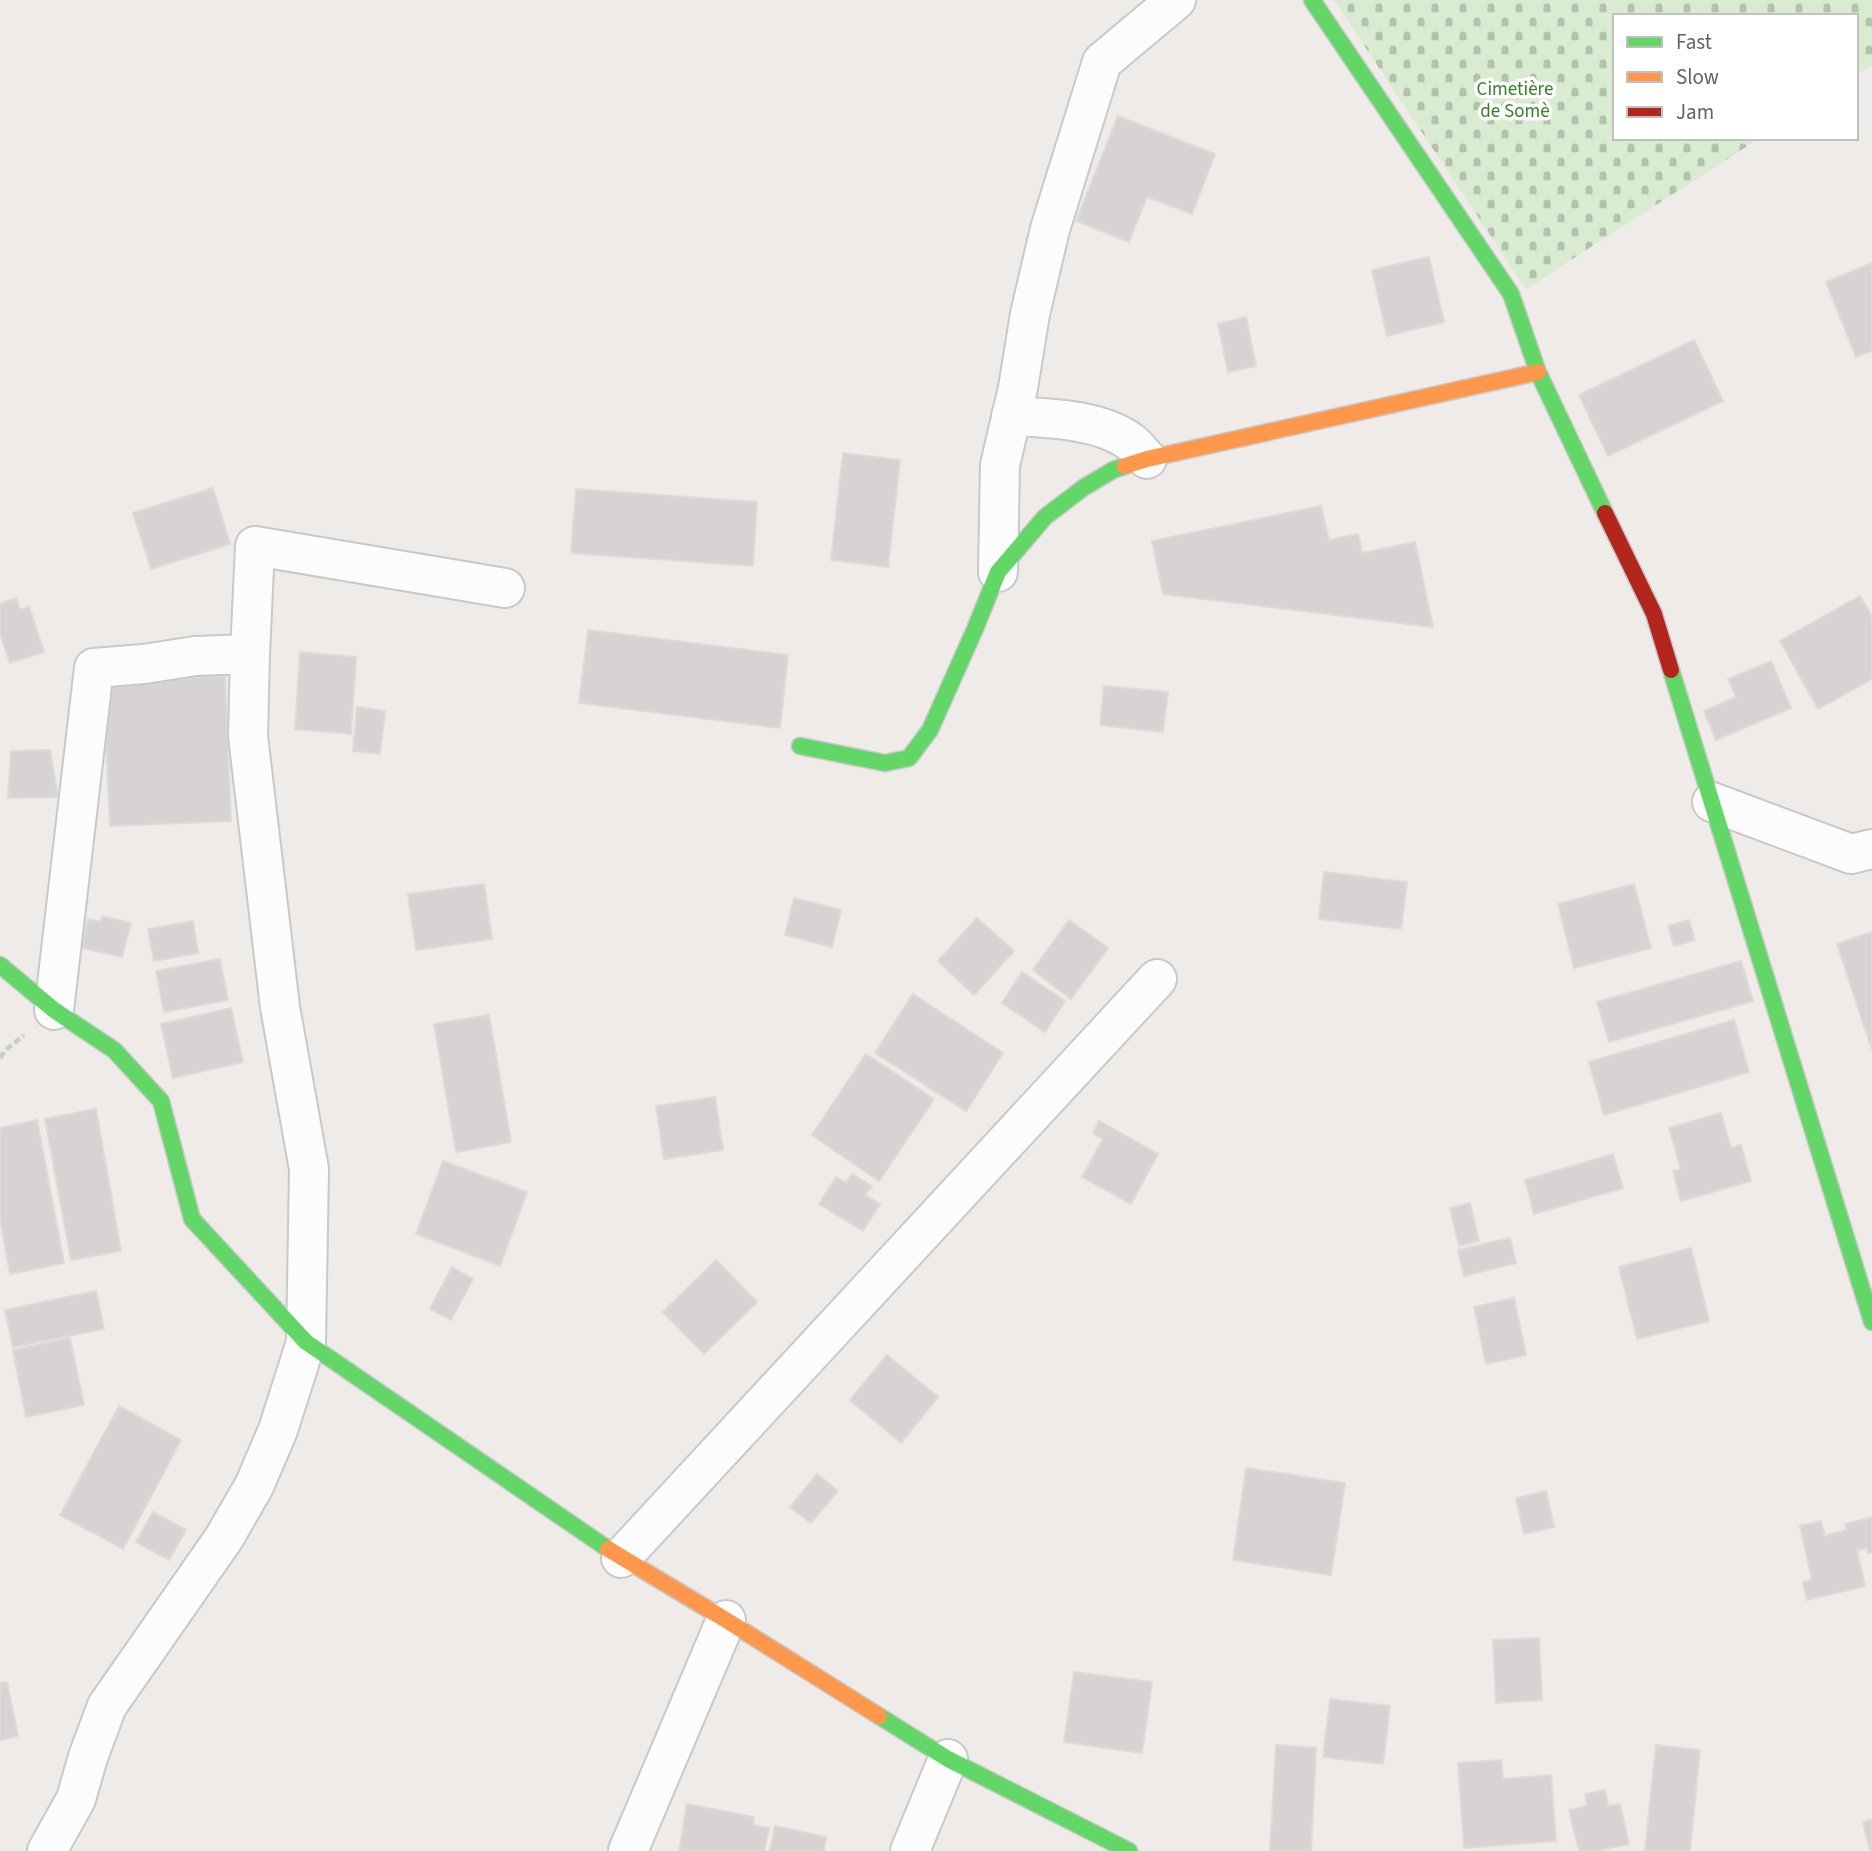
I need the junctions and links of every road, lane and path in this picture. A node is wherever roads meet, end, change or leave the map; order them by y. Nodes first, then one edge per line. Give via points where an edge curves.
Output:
1 (1176, 0) edge
2 (1319, 3) edge
3 (1538, 372) junction
4 (1011, 416) junction
5 (1147, 459) junction
6 (998, 572) junction
7 (505, 588) dead end
8 (250, 654) junction
9 (800, 746) dead end
10 (1712, 802) junction
11 (1872, 849) edge
12 (0, 965) edge
13 (1157, 979) dead end
14 (54, 1010) junction
15 (1872, 1322) edge
16 (306, 1342) junction
17 (621, 1558) junction
18 (726, 1620) junction
19 (948, 1759) junction
20 (47, 1851) edge
21 (628, 1851) edge
22 (910, 1851) edge
23 (1129, 1851) edge

1 - 4 street via 1102,62 1050,229
2 - 3 street via 1510,294
3 - 5 street
3 - 10 street via 1654,614
4 - 5 street via 1107,429 1132,443
4 - 6 street via 1000,466
5 - 6 street via 1113,470 1083,488 1045,517
6 - 9 street via 930,730 909,758 886,764
7 - 8 street via 255,546
8 - 14 street via 94,668
8 - 16 street via 248,736 280,1007 309,1169
10 - 11 street via 1851,854
10 - 15 street
12 - 14 street
13 - 17 street
14 - 16 street via 114,1049 161,1101 192,1219
16 - 17 street
16 - 20 street via 278,1430 254,1486 224,1538 107,1706 76,1799
17 - 18 street
18 - 19 street
18 - 21 street
19 - 22 street
19 - 23 street

